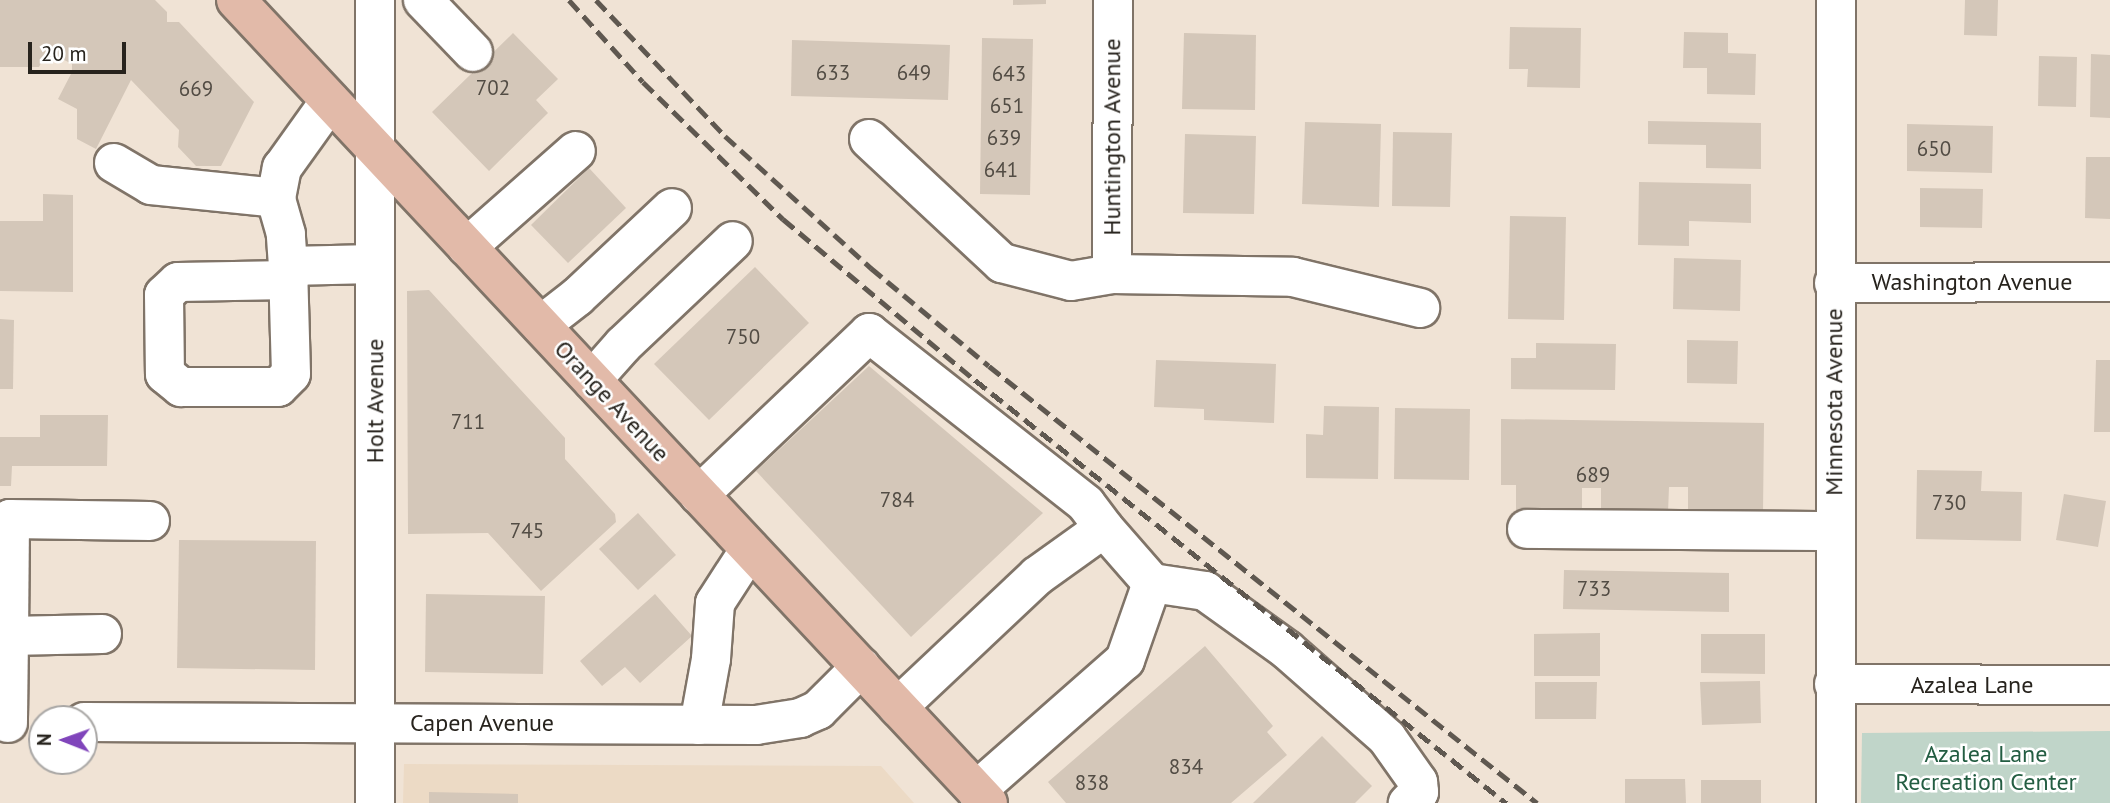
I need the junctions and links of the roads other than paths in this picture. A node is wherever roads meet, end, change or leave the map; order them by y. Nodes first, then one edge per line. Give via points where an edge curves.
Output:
1 (236, 0) edge
2 (375, 0) edge
3 (423, 0) edge
4 (1113, 0) edge
5 (1836, 0) edge
6 (473, 52) dead end
7 (330, 101) junction
8 (869, 139) dead end
9 (374, 148) junction
10 (576, 151) dead end
11 (114, 163) dead end
12 (276, 198) junction
13 (672, 208) dead end
14 (733, 241) dead end
15 (467, 247) junction
16 (374, 264) junction
17 (1112, 274) junction
18 (2110, 282) edge
19 (1834, 283) junction
20 (1420, 308) dead end
21 (541, 326) junction
22 (592, 380) junction
23 (699, 495) junction
24 (150, 521) dead end
25 (1104, 528) junction
26 (1527, 529) dead end
27 (1834, 531) junction
28 (750, 549) junction
29 (1152, 583) junction
30 (102, 634) dead end
31 (5, 636) edge
32 (861, 667) junction
33 (1834, 684) junction
34 (2110, 685) edge
35 (898, 707) junction
36 (98, 722) edge
37 (375, 722) junction
38 (17, 723) edge
39 (699, 725) junction
40 (982, 797) edge
41 (1419, 799) edge
42 (375, 803) edge
43 (1836, 803) edge

1 - 7 main road, Orange Avenue
2 - 9 street, Holt Avenue
3 - 6 street
4 - 17 street, Huntington Avenue
5 - 19 street, Minnesota Avenue
7 - 9 main road, Orange Avenue
7 - 12 street via 282,168
8 - 17 street via 1002,263 1071,281
9 - 15 main road, Orange Avenue
9 - 16 street, Holt Avenue
10 - 15 street
11 - 12 street via 151,185
12 - 16 street via 286,234 288,273
13 - 21 street
14 - 22 street
15 - 21 main road, Orange Avenue
16 - 37 street, Holt Avenue
17 - 20 street via 1293,277
18 - 19 street, Washington Avenue
19 - 27 street, Minnesota Avenue
21 - 22 main road, Orange Avenue
22 - 23 main road, Orange Avenue
23 - 25 street via 869,333 1086,504
23 - 28 main road, Orange Avenue
24 - 31 street via 10,519
25 - 29 street
25 - 35 street via 1037,576
26 - 27 street
27 - 33 street, Minnesota Avenue
28 - 32 main road, Orange Avenue
28 - 39 street via 715,603
29 - 40 street via 1125,660
29 - 41 street via 1205,591 1287,650 1387,738 1418,782
30 - 31 street
31 - 38 street
32 - 35 main road, Orange Avenue
32 - 39 street, Capen Avenue via 818,710 800,718 756,725
33 - 34 street, Azalea Lane
33 - 43 street, Minnesota Avenue
35 - 40 main road, Orange Avenue
36 - 37 street, Capen Avenue
37 - 39 street, Capen Avenue
37 - 42 street, Holt Avenue

